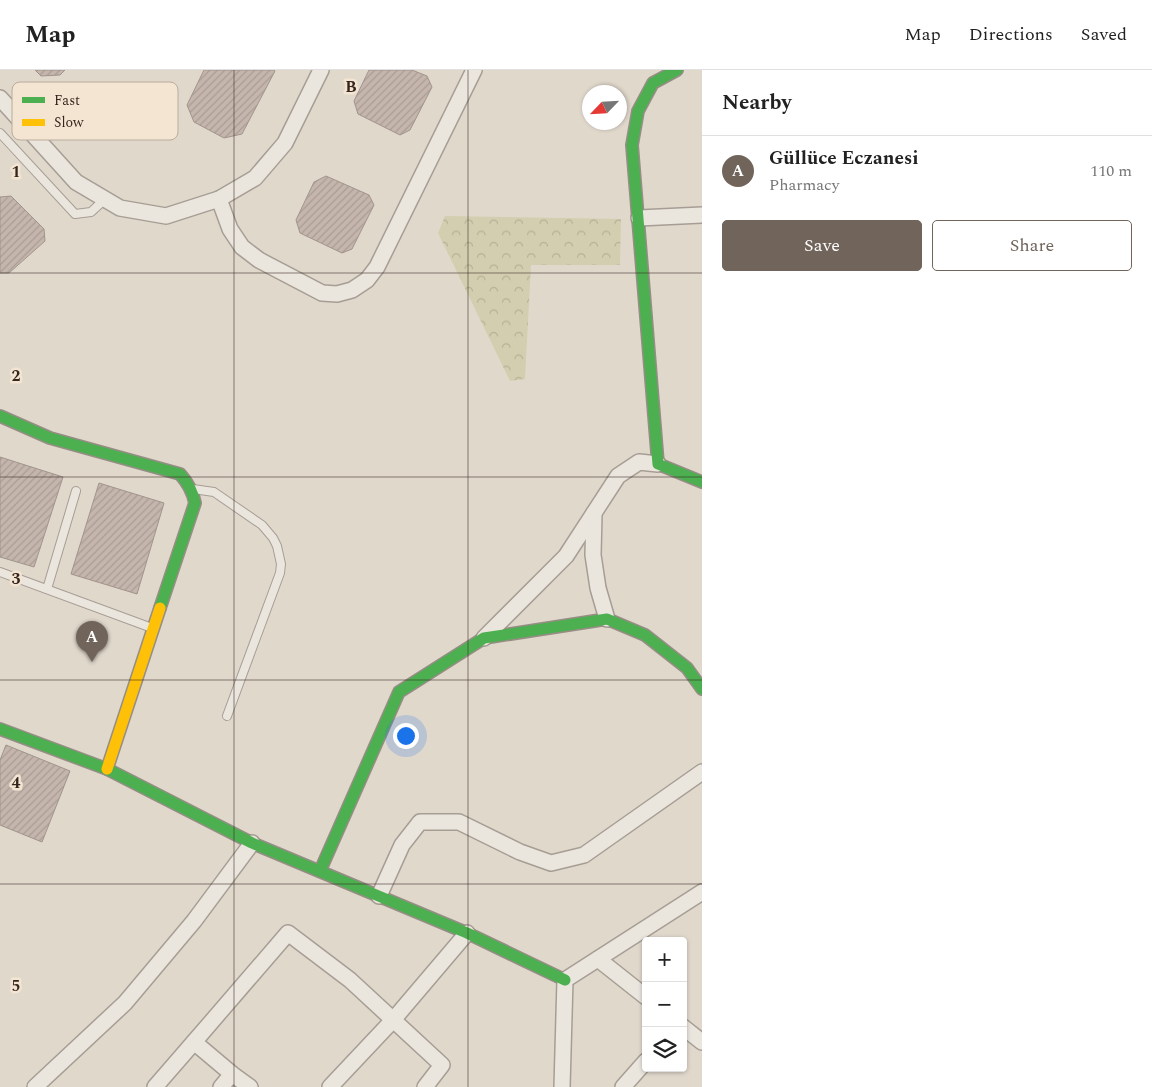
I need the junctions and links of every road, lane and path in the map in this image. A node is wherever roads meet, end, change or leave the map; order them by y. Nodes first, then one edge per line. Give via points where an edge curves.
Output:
1 (321, 70) edge
2 (474, 70) edge
3 (677, 70) edge
4 (0, 98) edge
5 (12, 111) edge
6 (0, 133) edge
7 (38, 140) edge
8 (105, 199) junction
9 (218, 199) junction
10 (702, 215) edge
11 (639, 218) junction
12 (0, 416) edge
13 (658, 464) junction
14 (702, 482) edge
15 (191, 488) junction
16 (76, 491) dead end
17 (594, 513) junction
18 (0, 572) edge
19 (47, 589) junction
20 (607, 619) junction
21 (154, 628) junction
22 (484, 638) junction
23 (702, 689) edge
24 (227, 716) dead end
25 (0, 729) edge
26 (107, 769) junction
27 (702, 772) edge
28 (252, 843) junction
29 (320, 871) junction
30 (702, 892) edge
31 (380, 896) junction
32 (466, 933) junction
33 (598, 959) junction
34 (565, 980) junction
35 (642, 994) edge
36 (394, 1020) junction
37 (687, 1030) edge
38 (194, 1042) junction
39 (702, 1042) edge
40 (642, 1066) edge
41 (232, 1074) junction
42 (35, 1087) edge
43 (155, 1087) edge
44 (221, 1087) edge
45 (250, 1087) edge
46 (330, 1087) edge
47 (425, 1087) edge
48 (562, 1087) edge
49 (623, 1087) edge

1 - 9 street via 285,143 254,178
2 - 9 street via 377,267 367,280 352,290 322,293 259,260 242,247 230,229
3 - 11 street via 653,83 638,111 632,145
4 - 5 street
6 - 8 lane via 75,214 91,212
7 - 8 street via 76,182
8 - 9 street via 120,208 166,216
10 - 11 street
11 - 13 street
12 - 15 street via 50,438 180,474
13 - 14 street
13 - 17 street via 639,462 618,476
15 - 21 street via 195,503
15 - 24 lane via 214,492 262,525 273,538 279,554 280,573
16 - 19 lane
17 - 20 street via 593,555
17 - 22 street via 566,556
18 - 19 lane
19 - 21 lane
20 - 22 street
20 - 23 street via 645,635 687,668
21 - 26 street
22 - 29 street via 399,692
25 - 26 street
26 - 28 street
27 - 31 street via 584,855 551,863 520,852 459,822 420,822 402,845
28 - 29 street
28 - 42 street via 194,921 125,1003
29 - 31 street
30 - 33 street
31 - 32 street
32 - 34 street
32 - 36 street
33 - 34 street
33 - 35 street
34 - 48 street
36 - 38 street via 350,980 288,933
36 - 46 street
36 - 47 street via 442,1065
37 - 39 street
38 - 41 street
38 - 43 street
40 - 49 street
41 - 44 street
41 - 45 street

